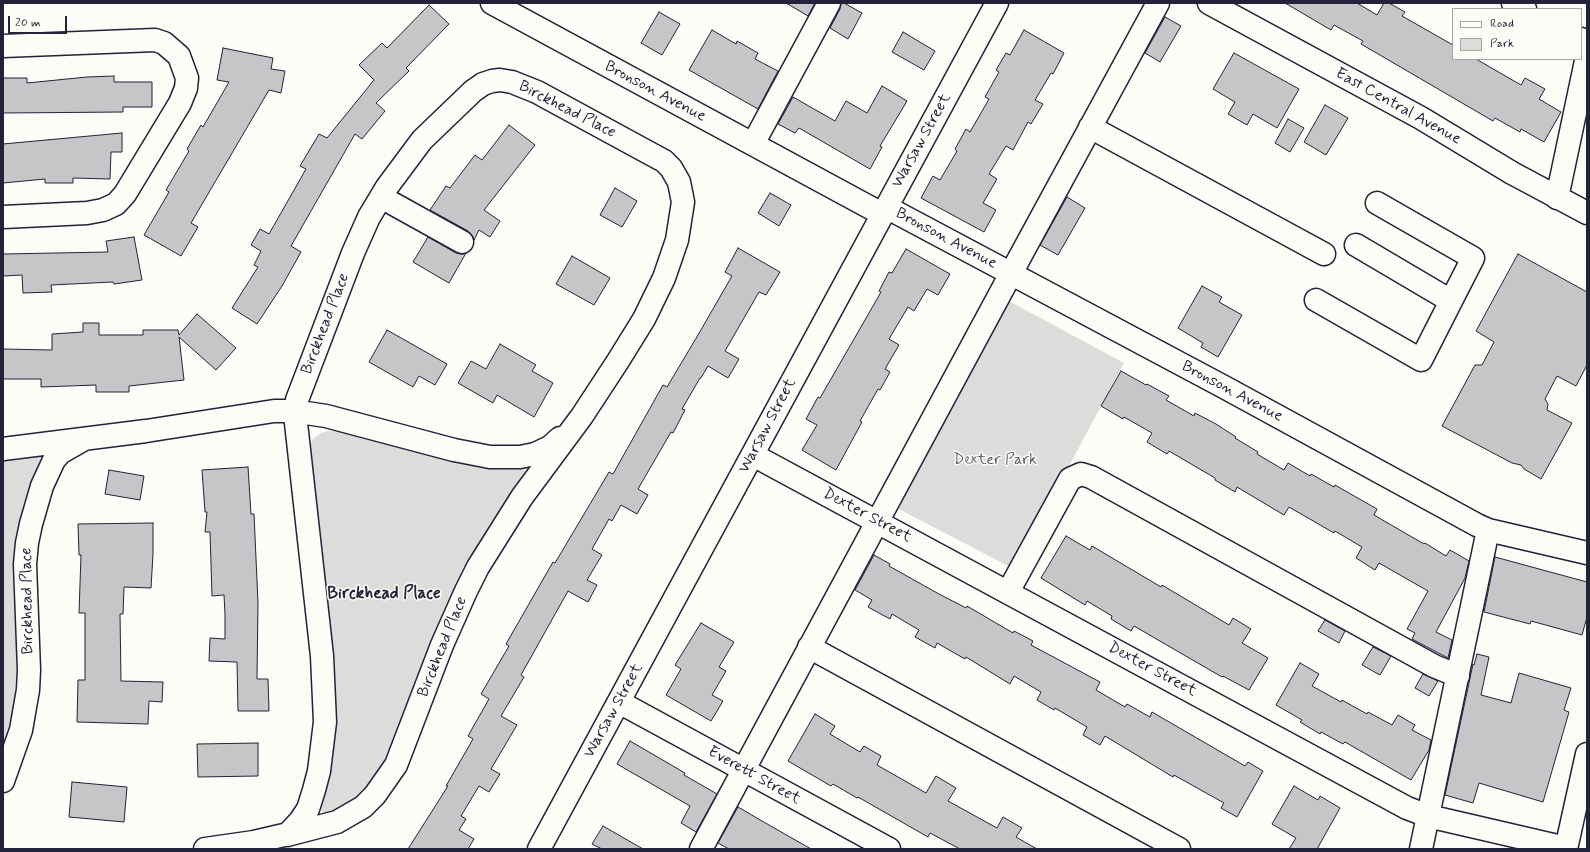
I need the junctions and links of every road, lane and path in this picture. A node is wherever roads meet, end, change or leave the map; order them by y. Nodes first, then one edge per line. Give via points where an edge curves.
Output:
1 (829, 3) edge
2 (997, 3) edge
3 (1158, 3) edge
4 (1209, 3) edge
5 (1513, 3) edge
6 (498, 5) edge
7 (1522, 8) edge
8 (3, 46) edge
9 (1587, 56) edge
10 (1090, 127) junction
11 (753, 144) junction
12 (381, 197) junction
13 (1557, 198) junction
14 (1377, 203) dead end
15 (884, 210) junction
16 (1587, 213) edge
17 (3, 217) edge
18 (462, 242) dead end
19 (1356, 245) dead end
20 (1324, 254) dead end
21 (1010, 274) junction
22 (1316, 300) dead end
23 (1451, 301) junction
24 (295, 411) junction
25 (577, 424) junction
26 (86, 438) junction
27 (3, 449) edge
28 (753, 454) junction
29 (877, 522) junction
30 (1488, 530) junction
31 (1587, 553) edge
32 (1008, 592) junction
33 (809, 647) junction
34 (1458, 676) junction
35 (619, 702) junction
36 (1587, 754) edge
37 (743, 770) junction
38 (3, 781) edge
39 (1428, 816) junction
40 (287, 835) junction
41 (1566, 848) edge
42 (205, 849) edge
43 (539, 849) edge
44 (701, 849) edge
45 (889, 849) edge
46 (1179, 849) edge
47 (1420, 849) edge

1 - 11 street
2 - 15 street, Warsaw Street
3 - 10 street
4 - 13 street, East Central Avenue via 1421,118
5 - 7 street
6 - 11 street, Bronson Avenue
8 - 17 street via 155,40 164,42 179,56 187,78 180,103 126,194 116,204 87,213
9 - 13 street
10 - 20 street
10 - 21 street
11 - 15 street, Bronson Avenue
12 - 18 street
12 - 24 street, Birckhead Place via 351,259
12 - 25 street, Birckhead Place via 422,140 455,107 483,84 500,80 537,92 652,154 671,168 679,182 683,202 677,240 664,278 644,319
13 - 16 street, East Central Avenue
14 - 23 street via 1472,258
15 - 21 street, Bronson Avenue
15 - 28 street, Warsaw Street
19 - 23 street
21 - 29 street
21 - 30 street, Bronson Avenue
22 - 23 street via 1421,360
24 - 25 street, Birckhead Place via 334,418 454,450 507,458 535,454 550,447
24 - 26 street, Birckhead Place via 274,411 194,425
24 - 40 street, Birckhead Place via 322,656 325,722 319,771 308,809
25 - 40 street, Birckhead Place via 522,498 478,567 442,645 405,745 386,781 363,807 338,822
26 - 27 street, Birckhead Place
26 - 38 street, Birckhead Place via 60,453 54,460 42,486 31,524 25,564 28,690 21,730
28 - 29 street, Dexter Street
28 - 35 street, Warsaw Street
29 - 32 street, Dexter Street
29 - 33 street
30 - 31 street, Bronson Avenue
30 - 34 street
32 - 34 street via 1070,480 1081,474 1091,477 1434,666
32 - 39 street, Dexter Street via 1400,804
33 - 37 street
33 - 46 street
34 - 39 street
35 - 37 street, Everett Street
35 - 43 street, Warsaw Street
36 - 41 street
37 - 44 street
37 - 45 street, Everett Street
39 - 41 street, Dexter Street
39 - 47 street
40 - 42 street, Birckhead Place

